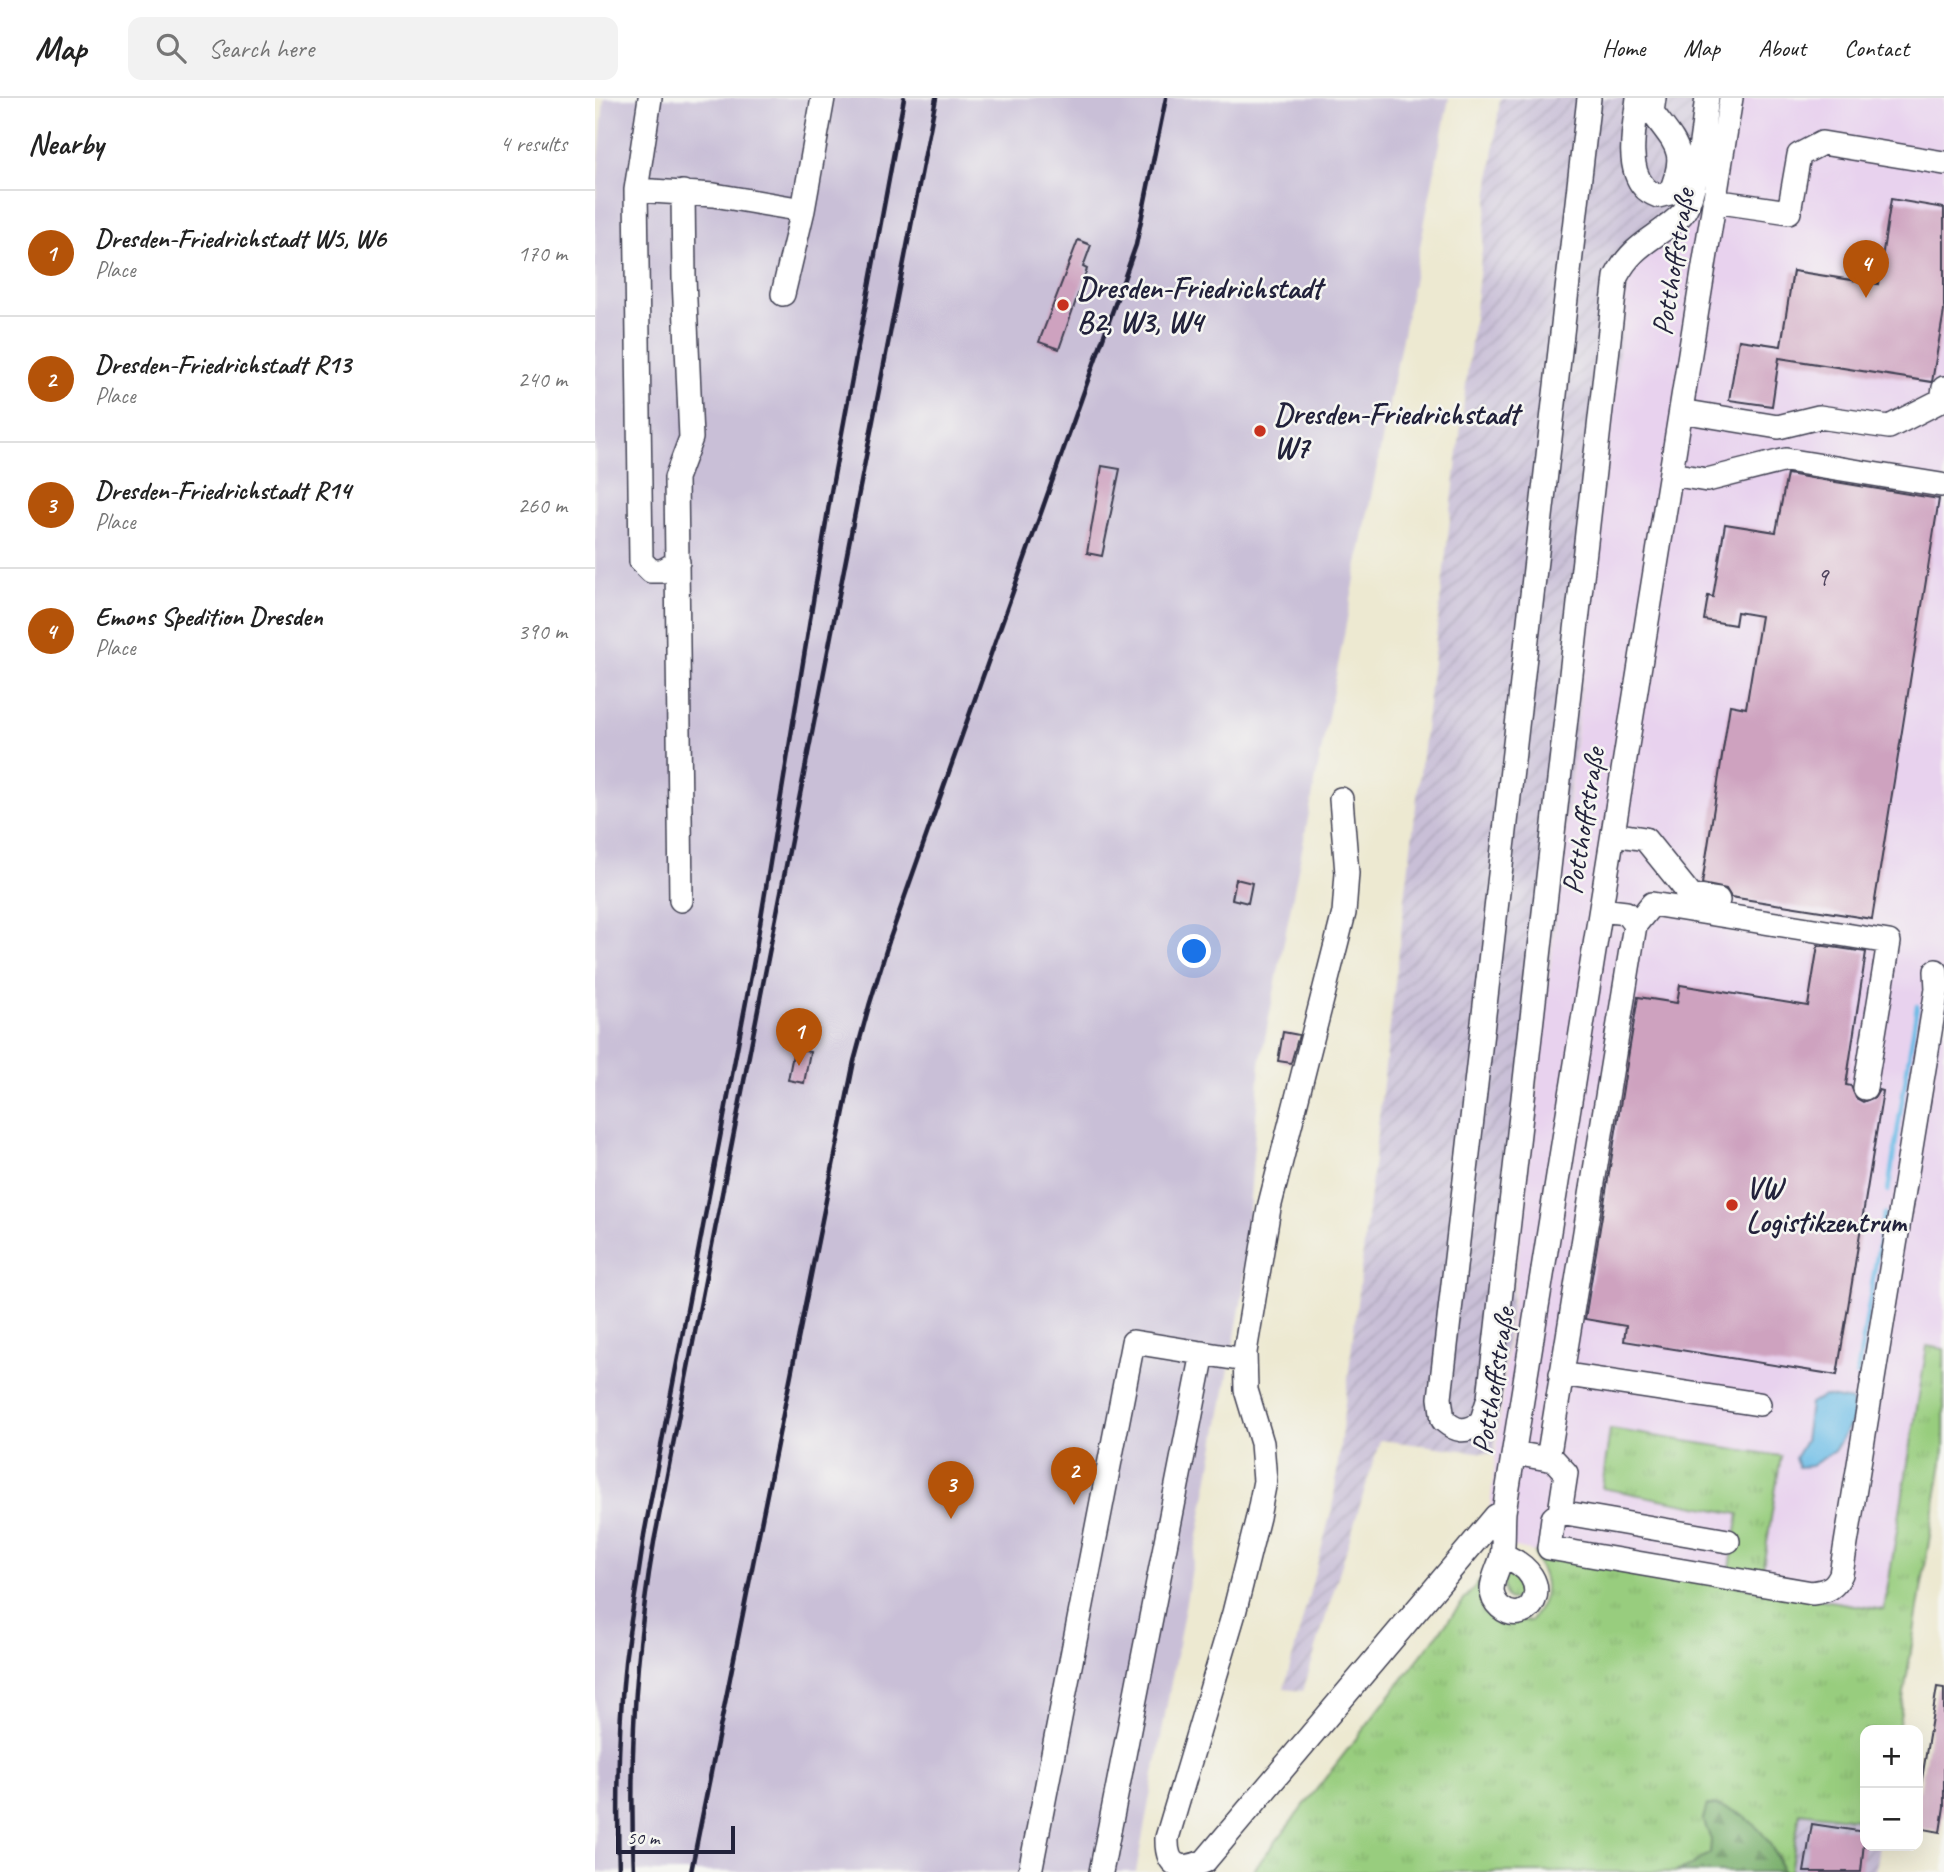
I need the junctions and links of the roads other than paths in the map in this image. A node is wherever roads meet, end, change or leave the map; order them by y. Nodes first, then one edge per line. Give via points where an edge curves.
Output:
1 (650, 98) edge
2 (823, 98) edge
3 (1589, 98) edge
4 (1638, 98) edge
5 (1654, 98) edge
6 (1707, 98) edge
7 (1731, 98) edge
8 (1944, 163) edge
9 (636, 190) junction
10 (683, 192) junction
11 (1714, 201) junction
12 (803, 210) junction
13 (783, 294) dead end
14 (1944, 388) edge
15 (1681, 411) junction
16 (1671, 474) junction
17 (1941, 485) dead end
18 (678, 562) junction
19 (1341, 799) dead end
20 (1613, 834) junction
21 (681, 900) dead end
22 (1601, 909) junction
23 (1635, 925) junction
24 (1871, 925) dead end
25 (1936, 971) dead end
26 (1865, 1088) dead end
27 (1203, 1353) junction
28 (1245, 1360) junction
29 (1561, 1374) junction
30 (1759, 1404) dead end
31 (1514, 1453) junction
32 (1548, 1459) junction
33 (1504, 1512) junction
34 (1560, 1512) junction
35 (1728, 1541) dead end
36 (1502, 1555) dead end
37 (1173, 1868) edge
38 (1030, 1872) edge
39 (1101, 1872) edge

1 - 9 street
2 - 12 street
3 - 6 street via 1440,1398 1443,1420 1455,1430 1468,1431 1481,1423 1489,1398 1616,277 1637,247 1683,213 1692,194
4 - 5 street via 1633,152 1637,176 1645,189 1658,197 1670,192 1680,170 1677,146 1652,112
7 - 11 street, Potthoffstraße
8 - 11 street via 1822,143 1799,155 1789,212
9 - 10 street
9 - 18 street via 641,561 651,571
10 - 12 street
10 - 18 street via 691,438 676,478
11 - 15 street, Potthoffstraße
12 - 13 street
14 - 15 street via 1942,400 1889,427 1819,417 1778,427
15 - 16 street, Potthoffstraße
16 - 17 street via 1707,480 1786,460
16 - 20 street, Potthoffstraße
18 - 21 street
19 - 28 street via 1347,873 1344,914 1269,1208
20 - 22 street, Potthoffstraße
20 - 24 street via 1645,839 1691,896
22 - 23 street via 1626,913
22 - 31 street, Potthoffstraße
23 - 26 street via 1652,904 1889,942
23 - 29 street
25 - 34 street via 1933,1017 1836,1585 1812,1593 1549,1548 1553,1518
27 - 28 street
27 - 38 street via 1133,1342
27 - 39 street
28 - 37 street via 1246,1390 1262,1443 1265,1481 1234,1613 1167,1838
29 - 30 street
29 - 32 street
31 - 32 street
31 - 33 street, Potthoffstraße
32 - 34 street via 1566,1473
33 - 36 street, Potthoffstraße
33 - 37 street via 1205,1861
34 - 35 street

